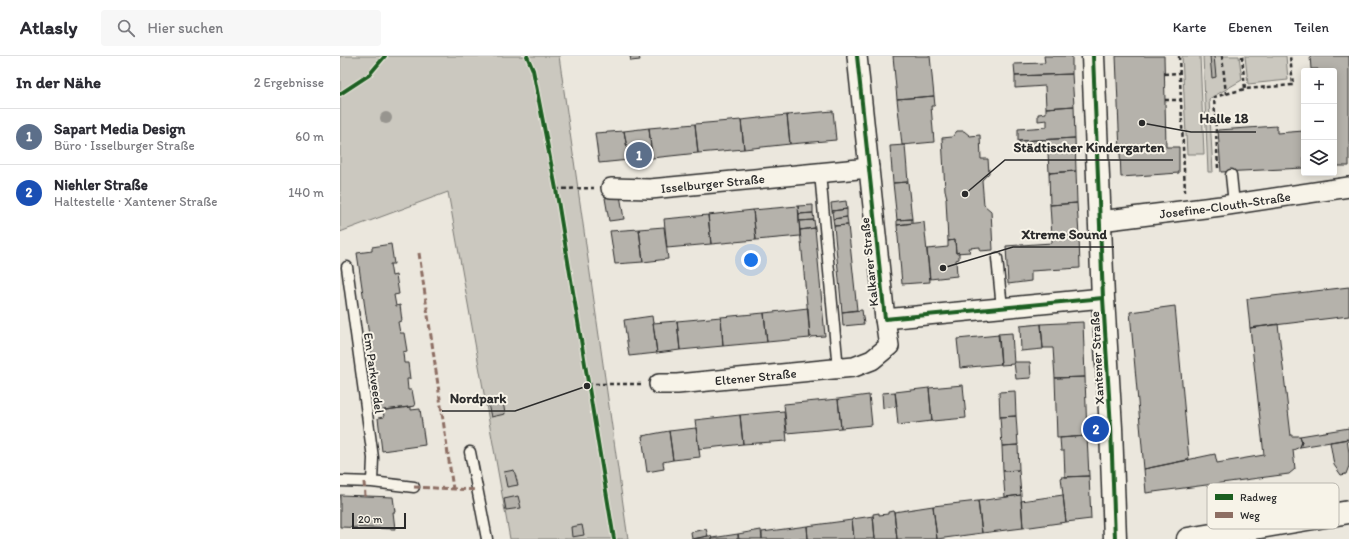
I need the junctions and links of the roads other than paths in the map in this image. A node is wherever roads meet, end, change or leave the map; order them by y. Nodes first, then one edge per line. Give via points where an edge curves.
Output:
1 (857, 56) edge
2 (1093, 56) edge
3 (868, 168) junction
4 (820, 173) junction
5 (1231, 174) dead end
6 (1349, 187) edge
7 (611, 188) road end
8 (1234, 204) junction
9 (1100, 221) junction
10 (998, 258) dead end
11 (347, 267) dead end
12 (1103, 298) junction
13 (1002, 308) junction
14 (885, 319) junction
15 (838, 369) junction
16 (659, 384) road end
17 (470, 452) dead end
18 (340, 481) edge
19 (372, 482) junction
20 (414, 487) dead end
21 (1349, 512) edge
22 (1339, 514) edge
23 (1248, 529) edge
24 (487, 539) edge
25 (1115, 539) edge
26 (1188, 539) edge

1 - 3 street, Kalkarer Straße
2 - 9 street, Xantener Straße
3 - 4 street, Isselburger Straße
3 - 14 street, Kalkarer Straße
4 - 7 street, Isselburger Straße via 650,189
4 - 15 lane
5 - 8 lane
6 - 8 street, Josefine-Clouth-Straße
8 - 9 street, Josefine-Clouth-Straße
9 - 12 street, Xantener Straße
10 - 13 lane
11 - 19 lane, Em Parkveedel via 373,458
12 - 13 street, Kalkarer Straße
12 - 25 street, Xantener Straße
13 - 14 street, Kalkarer Straße
14 - 15 street, Eltener Straße via 889,346 872,360 854,367
15 - 16 street, Eltener Straße
17 - 24 lane
18 - 19 lane
19 - 20 lane
21 - 22 street
23 - 26 street

